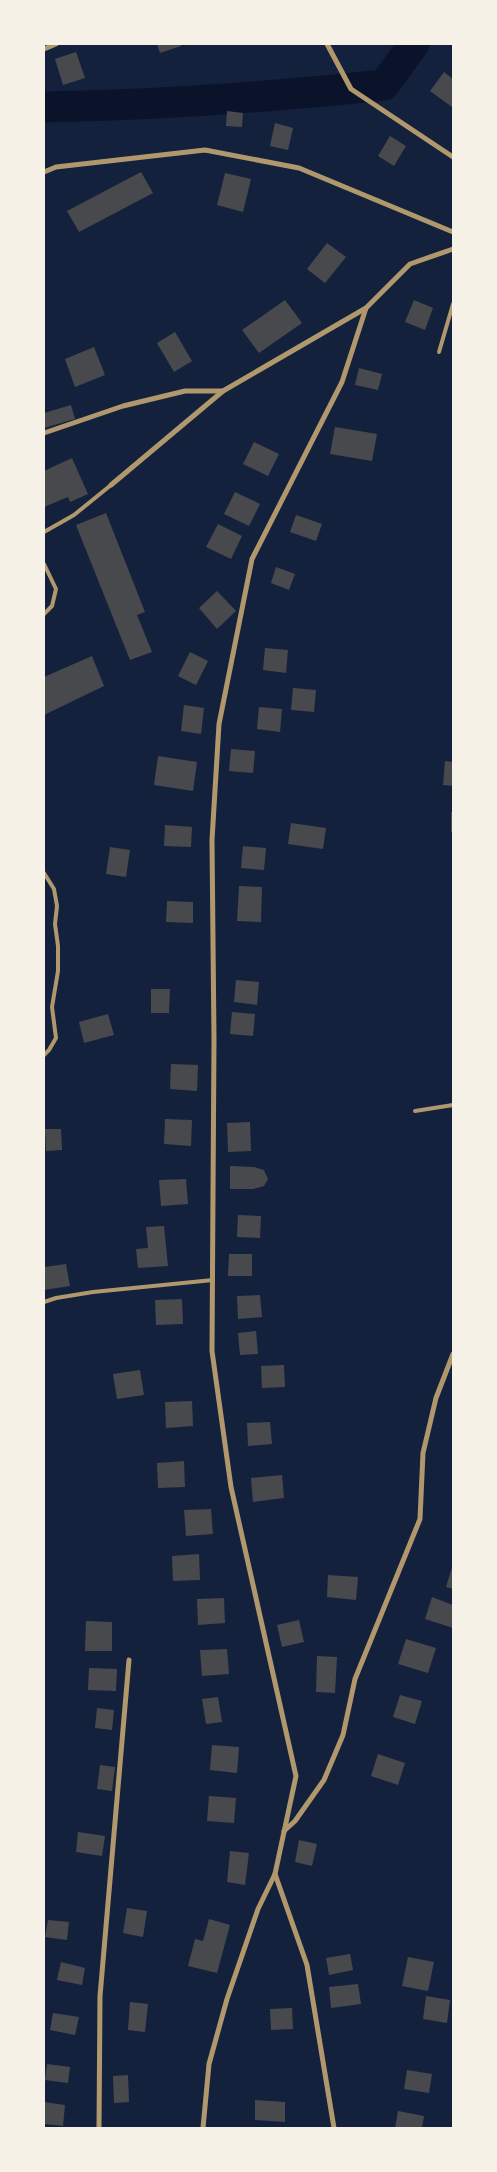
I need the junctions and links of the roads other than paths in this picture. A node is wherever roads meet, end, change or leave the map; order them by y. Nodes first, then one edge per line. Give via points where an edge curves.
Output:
1 (56, 44) edge
2 (327, 44) edge
3 (44, 49) edge
4 (453, 157) edge
5 (44, 172) edge
6 (453, 232) edge
7 (453, 249) edge
8 (453, 304) edge
9 (366, 308) junction
10 (439, 352) dead end
11 (223, 391) junction
12 (44, 433) edge
13 (111, 484) joint
14 (44, 532) edge
15 (44, 564) edge
16 (44, 614) edge
17 (44, 873) edge
18 (44, 1055) edge
19 (453, 1105) edge
20 (415, 1111) dead end
21 (213, 1280) junction
22 (44, 1302) edge
23 (453, 1354) edge
24 (129, 1660) dead end
25 (284, 1832) junction
26 (275, 1874) junction
27 (99, 2128) edge
28 (203, 2128) edge
29 (334, 2128) edge

1 - 3 street
2 - 4 street via 351,89
5 - 6 street via 56,167 206,150 299,168
7 - 9 street via 410,264
8 - 10 lane
9 - 11 street
9 - 21 street via 342,382 252,559 219,724 212,840
11 - 12 street via 185,391 123,406
11 - 13 street
13 - 14 lane via 74,515
15 - 16 lane via 56,589 52,606
17 - 18 lane via 54,889 57,906 58,971 52,1007 56,1038
19 - 20 lane
21 - 22 lane via 93,1292
21 - 25 street via 212,1351 231,1487 296,1776
23 - 25 street via 436,1398 423,1453 420,1519 355,1679 343,1735 324,1780
24 - 27 street via 100,1996
25 - 26 street
26 - 28 street via 258,1909 227,1999 209,2064
26 - 29 street via 307,1965

